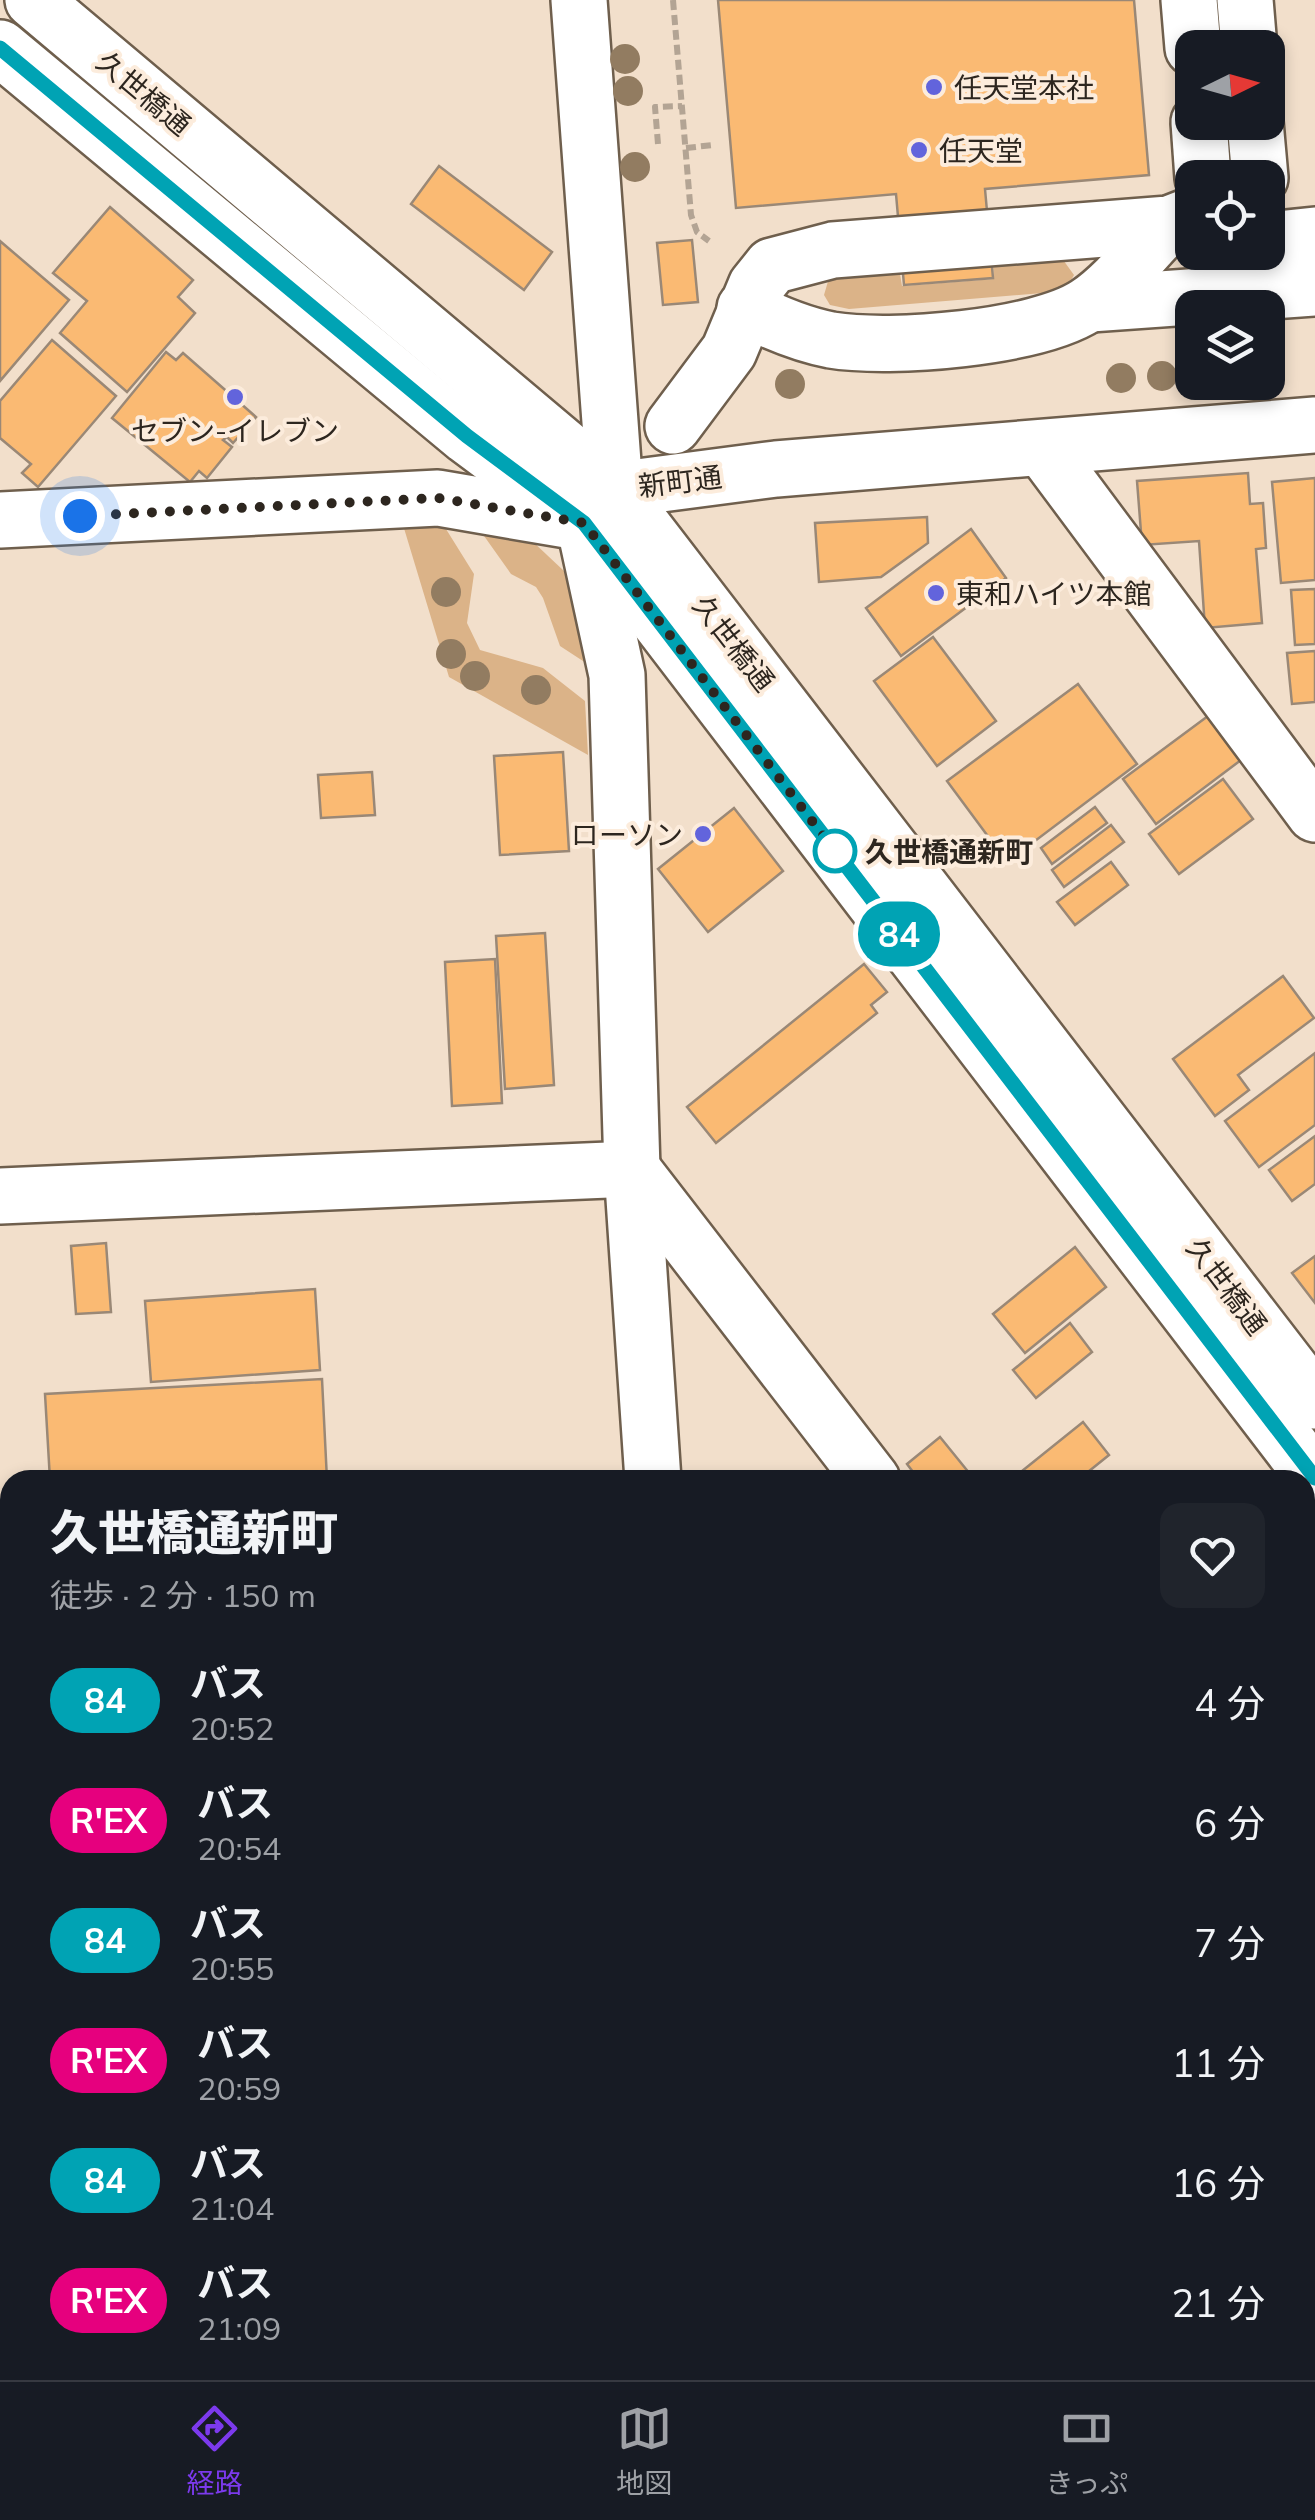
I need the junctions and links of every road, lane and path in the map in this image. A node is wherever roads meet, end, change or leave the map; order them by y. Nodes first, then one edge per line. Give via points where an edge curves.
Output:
1 (33, 0) edge
2 (580, 0) edge
3 (673, 0) edge
4 (1189, 0) edge
5 (1245, 0) edge
6 (1192, 30) edge
7 (1248, 30) edge
8 (0, 48) edge
9 (682, 106) junction
10 (658, 144) dead end
11 (713, 145) dead end
12 (686, 148) junction
13 (1175, 213) edge
14 (1175, 224) edge
15 (1315, 235) edge
16 (1285, 238) edge
17 (708, 241) dead end
18 (1315, 288) edge
19 (1090, 304) junction
20 (746, 308) junction
21 (607, 376) junction
22 (1315, 425) edge
23 (673, 426) junction
24 (1044, 450) junction
25 (747, 473) junction
26 (599, 506) junction
27 (0, 520) edge
28 (1315, 814) edge
29 (632, 1169) junction
30 (0, 1196) edge
31 (1315, 1400) edge
32 (652, 1470) edge
33 (864, 1470) edge
34 (1309, 1470) edge

1 - 26 street, 久世橋通
2 - 21 street
3 - 9 path
4 - 6 street
5 - 7 street
8 - 26 street, 久世橋通 via 467,436
9 - 10 path via 654,108
9 - 12 path
11 - 12 path
12 - 17 path via 691,215
13 - 20 street via 799,256 772,266
14 - 19 street
15 - 16 street
18 - 19 street
19 - 20 street via 1053,324 992,335 873,342 787,330
20 - 23 street via 730,351
21 - 23 street
21 - 26 street
22 - 24 street, 新町通
23 - 25 street
24 - 25 street, 新町通
24 - 28 street
25 - 26 street, 新町通
26 - 27 street, 新町通 via 438,498
26 - 29 street via 618,676
26 - 31 street, 久世橋通
26 - 34 street, 久世橋通
29 - 30 street
29 - 32 street
29 - 33 street

